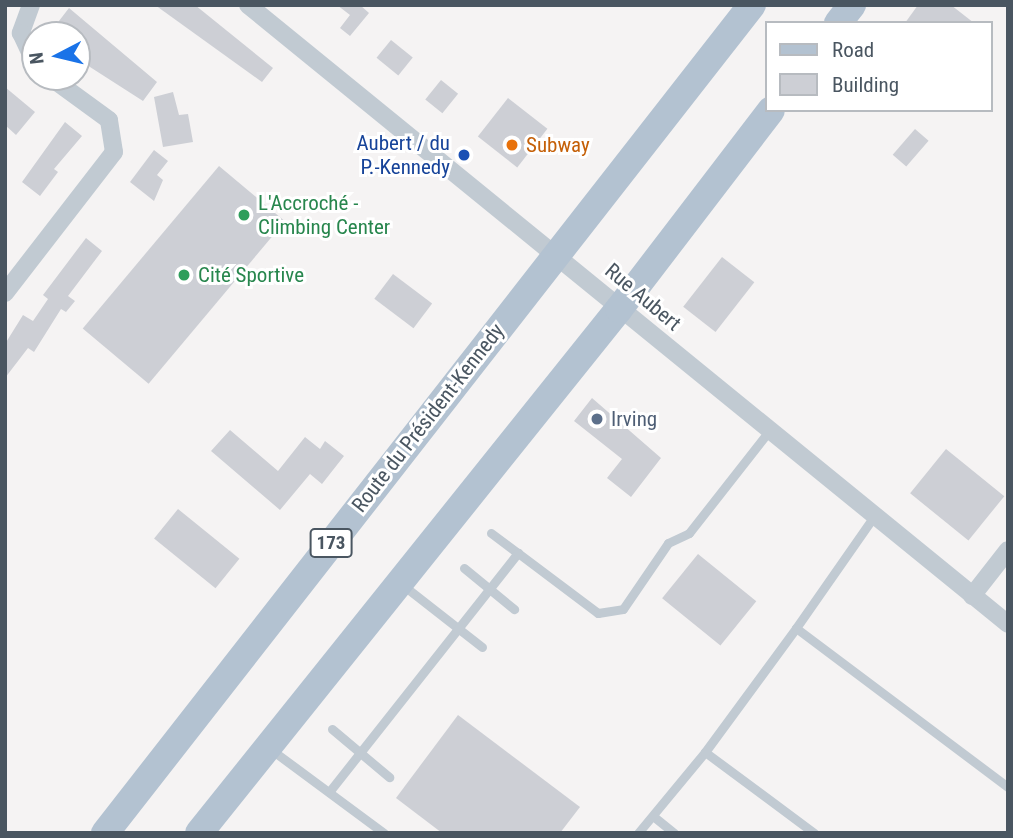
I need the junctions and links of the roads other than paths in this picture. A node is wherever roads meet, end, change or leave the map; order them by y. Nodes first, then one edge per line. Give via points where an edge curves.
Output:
1 (248, 5) edge
2 (752, 5) edge
3 (852, 5) edge
4 (840, 21) edge
5 (69, 91) edge
6 (769, 112) edge
7 (556, 254) junction
8 (6, 290) edge
9 (619, 309) junction
10 (769, 431) junction
11 (874, 516) junction
12 (491, 533) dead end
13 (1008, 550) edge
14 (518, 553) junction
15 (464, 568) dead end
16 (401, 584) junction
17 (489, 589) junction
18 (972, 596) junction
19 (514, 609) dead end
20 (1008, 624) edge
21 (796, 628) junction
22 (458, 629) junction
23 (482, 647) dead end
24 (332, 729) dead end
25 (268, 747) junction
26 (705, 752) junction
27 (360, 753) junction
28 (389, 777) dead end
29 (1008, 787) edge
30 (329, 792) junction
31 (653, 816) junction
32 (105, 833) edge
33 (200, 833) edge
34 (384, 833) edge
35 (638, 833) edge
36 (674, 833) edge
37 (814, 833) edge

1 - 7 street, Rue Aubert
2 - 7 main road, Route du Président-Kennedy / 173
3 - 4 main road
5 - 8 street via 109,120 114,152
6 - 9 main road
7 - 9 street, Rue Aubert
7 - 32 main road, Route du Président-Kennedy / 173
9 - 10 street, Rue Aubert
9 - 16 main road
10 - 11 street, Rue Aubert
10 - 14 lane via 689,533 668,543 623,609 598,613
11 - 18 street, Rue Aubert
11 - 21 lane
12 - 14 lane
13 - 18 street
14 - 17 lane
15 - 17 lane
16 - 22 lane
16 - 25 main road
17 - 19 lane
17 - 22 lane
18 - 20 street, Rue Aubert
21 - 26 lane
21 - 29 lane
22 - 23 lane
22 - 27 lane
24 - 27 lane
25 - 30 lane
25 - 33 main road
26 - 31 lane
26 - 37 lane
27 - 28 lane
27 - 30 lane
30 - 34 lane
31 - 35 lane
31 - 36 lane

